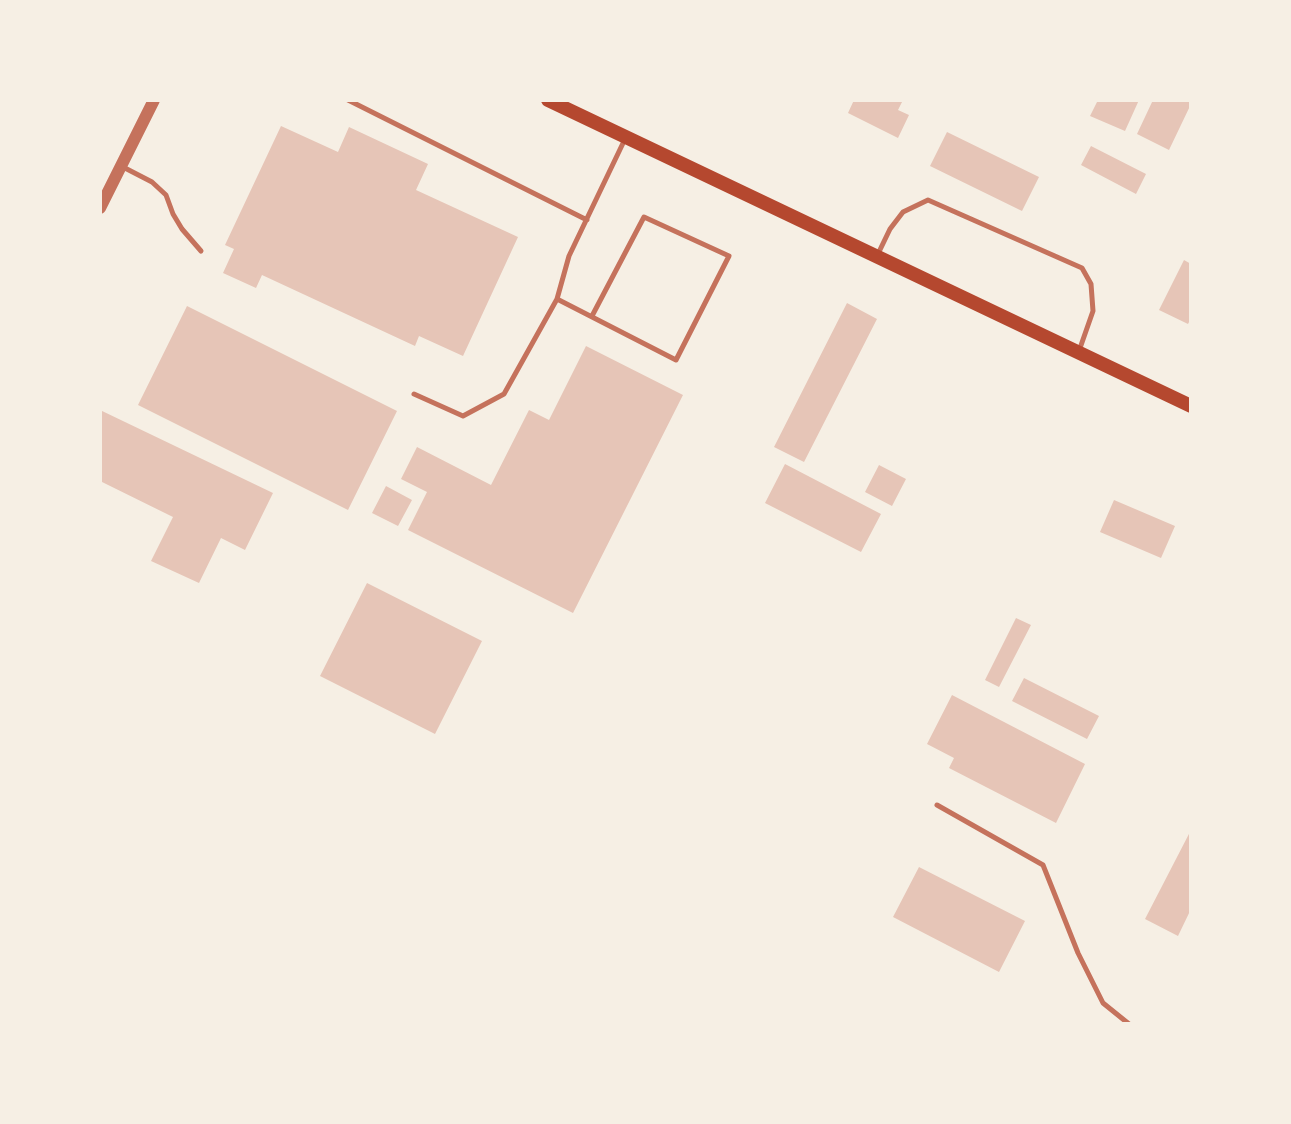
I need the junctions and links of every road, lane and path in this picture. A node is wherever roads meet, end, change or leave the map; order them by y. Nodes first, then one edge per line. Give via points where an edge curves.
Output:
1 (155, 100) edge
2 (348, 100) edge
3 (548, 100) edge
4 (626, 137) junction
5 (121, 166) junction
6 (100, 208) edge
7 (587, 220) junction
8 (201, 251) dead end
9 (877, 256) junction
10 (557, 299) junction
11 (592, 316) junction
12 (1079, 352) junction
13 (414, 394) dead end
14 (1191, 406) edge
15 (937, 805) dead end
16 (1129, 1024) edge

1 - 5 street
2 - 7 lane
3 - 4 main road
4 - 7 lane
4 - 9 main road
5 - 6 street
5 - 8 lane via 166,195 182,229
7 - 10 lane via 569,256
9 - 12 main road
9 - 12 lane via 903,212 928,200 1082,268 1091,284 1093,311
10 - 11 lane
10 - 13 lane via 504,394 463,416
11 - 11 lane via 676,359 729,256 644,217
12 - 14 main road
15 - 16 lane via 1043,865 1077,953 1103,1003

